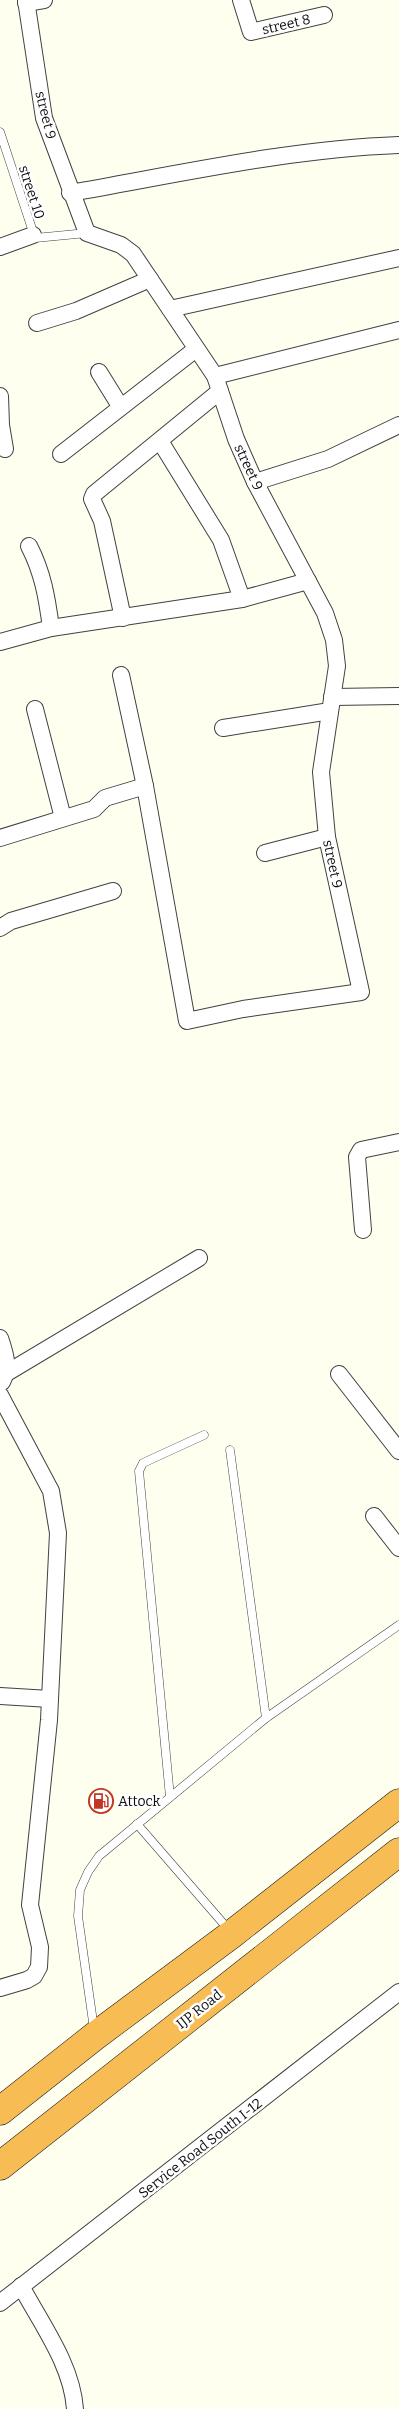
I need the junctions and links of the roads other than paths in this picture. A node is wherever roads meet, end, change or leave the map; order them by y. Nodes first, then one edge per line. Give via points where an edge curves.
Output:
1 (44, 0) edge
2 (241, 0) edge
3 (26, 1) edge
4 (324, 15) dead end
5 (0, 132) edge
6 (399, 144) edge
7 (70, 193) junction
8 (87, 233) junction
9 (33, 235) junction
10 (0, 246) edge
11 (399, 258) edge
12 (150, 279) junction
13 (170, 309) junction
14 (37, 324) dead end
15 (399, 330) edge
16 (196, 349) junction
17 (99, 372) dead end
18 (217, 384) junction
19 (0, 396) edge
20 (120, 406) junction
21 (399, 425) edge
22 (160, 441) junction
23 (6, 448) dead end
24 (61, 454) dead end
25 (255, 482) junction
26 (29, 546) dead end
27 (308, 581) junction
28 (242, 599) junction
29 (123, 618) junction
30 (50, 628) junction
31 (0, 642) edge
32 (121, 675) dead end
33 (399, 696) edge
34 (331, 704) junction
35 (34, 710) dead end
36 (223, 728) dead end
37 (145, 786) junction
38 (63, 818) junction
39 (327, 837) junction
40 (0, 838) edge
41 (265, 852) dead end
42 (113, 890) dead end
43 (0, 928) edge
44 (399, 1142) edge
45 (363, 1230) dead end
46 (199, 1258) dead end
47 (0, 1338) edge
48 (339, 1374) dead end
49 (3, 1375) edge
50 (0, 1394) edge
51 (204, 1435) dead end
52 (230, 1450) dead end
53 (399, 1451) edge
54 (374, 1516) dead end
55 (399, 1548) edge
56 (399, 1626) edge
57 (0, 1696) edge
58 (50, 1699) junction
59 (266, 1718) junction
60 (170, 1797) junction
61 (399, 1803) edge
62 (137, 1824) junction
63 (399, 1852) edge
64 (232, 1934) junction
65 (0, 1988) edge
66 (399, 1992) edge
67 (95, 2036) junction
68 (0, 2111) edge
69 (0, 2166) edge
70 (22, 2286) junction
71 (0, 2303) edge
72 (75, 2409) edge

1 - 3 street
2 - 4 street, street 8 via 251,32
3 - 7 street, street 9 via 44,118
5 - 9 lane, street 10
6 - 7 street via 355,146 259,160
7 - 8 street, street 9
8 - 9 lane, street 10 via 39,238
8 - 12 street, street 9 via 121,245 133,254
9 - 10 street
11 - 13 street
12 - 13 street, street 9
12 - 14 street
13 - 16 street, street 9
15 - 18 street
16 - 18 street, street 9
16 - 20 street
17 - 20 street
18 - 22 street
18 - 25 street, street 9
19 - 23 street
20 - 24 street
21 - 25 street via 328,459
22 - 28 street via 221,540
22 - 29 street via 94,494 92,500 102,521
25 - 27 street, street 9
26 - 30 street via 46,588
27 - 28 street
27 - 34 street, street 9 via 325,613 334,640 337,666
28 - 29 street
29 - 30 street
30 - 31 street
32 - 37 street
33 - 34 street
34 - 36 street
34 - 39 street, street 9 via 321,772
35 - 38 street
37 - 38 street via 105,798 94,809
37 - 39 street, street 9 via 187,1021 243,1009 361,992
38 - 40 street
39 - 41 street
42 - 43 street
44 - 45 street via 362,1150 357,1157
46 - 49 street
47 - 49 street via 6,1357
48 - 53 street
49 - 50 street
50 - 58 street via 51,1491 56,1510 58,1533
51 - 60 lane via 143,1463 139,1471
52 - 59 lane
54 - 55 street
56 - 59 lane
57 - 58 street
58 - 65 street via 30,1905 40,1947 39,1967 27,1980
59 - 60 lane
60 - 62 lane
61 - 64 highway
62 - 64 lane
62 - 67 lane via 98,1856 80,1890 78,1916
63 - 69 highway, IJP Road
64 - 67 highway
66 - 70 street, Service Road South I-12
67 - 68 highway
70 - 71 street, Service Road South I-12
70 - 72 street via 66,2367 74,2391

